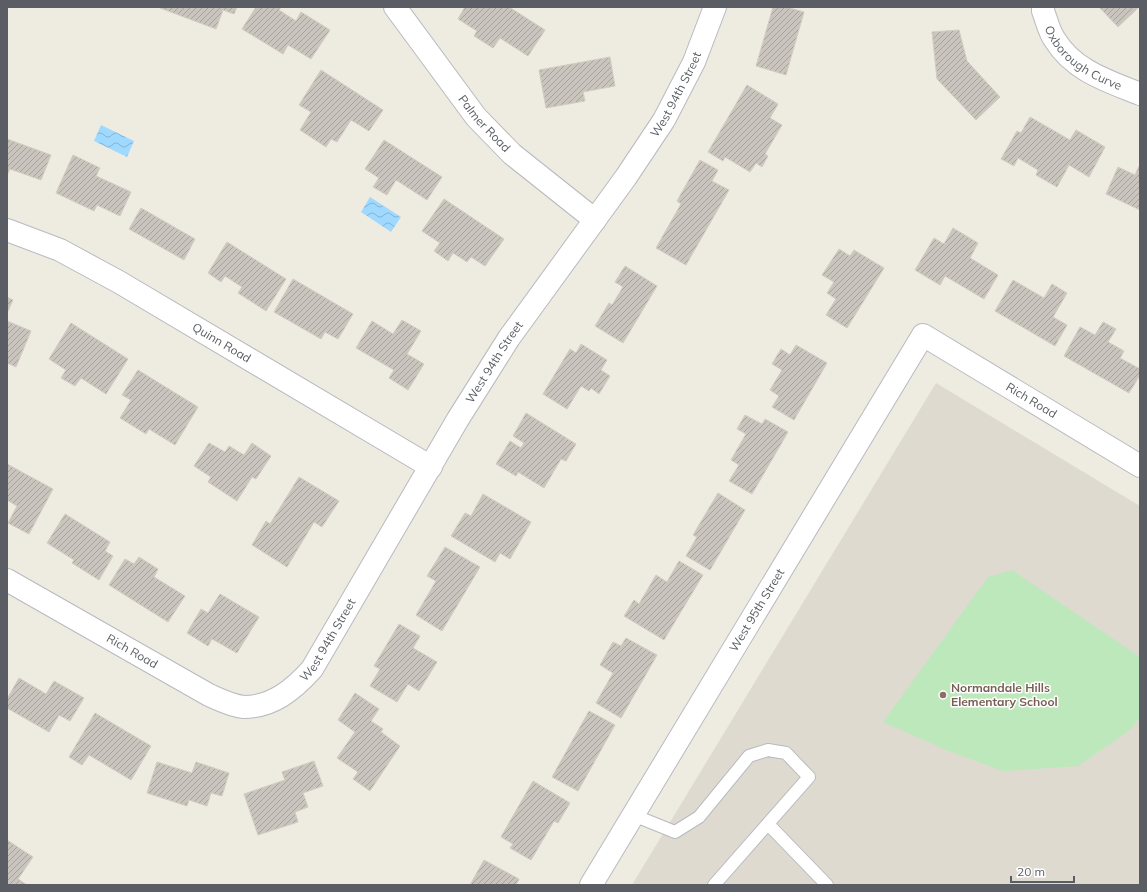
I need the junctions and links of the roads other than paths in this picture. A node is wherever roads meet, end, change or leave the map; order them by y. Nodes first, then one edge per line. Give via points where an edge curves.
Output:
1 (395, 7) edge
2 (715, 7) edge
3 (1043, 7) edge
4 (1140, 94) edge
5 (595, 220) junction
6 (7, 230) edge
7 (923, 335) joint
8 (1140, 466) edge
9 (431, 467) junction
10 (7, 580) edge
11 (262, 704) joint
12 (633, 815) junction
13 (768, 824) junction
14 (591, 885) edge
15 (714, 885) edge
16 (826, 885) edge

1 - 5 street, Palmer Road via 476,117 512,154
2 - 5 street, West 94th Street via 694,62 664,120
3 - 4 street, Oxborough Curve via 1054,40 1073,62 1098,77
5 - 9 street, West 94th Street via 509,338
6 - 9 street, Quinn Road via 60,250 119,282
7 - 8 street, Rich Road
7 - 12 street, West 95th Street
9 - 11 street, West 94th Street via 312,669 298,685 282,697
10 - 11 street, Rich Road via 209,695 243,707
12 - 13 lane via 675,832 698,817 749,756 768,750 786,753 809,777
12 - 14 street, West 95th Street
13 - 15 lane
13 - 16 lane

